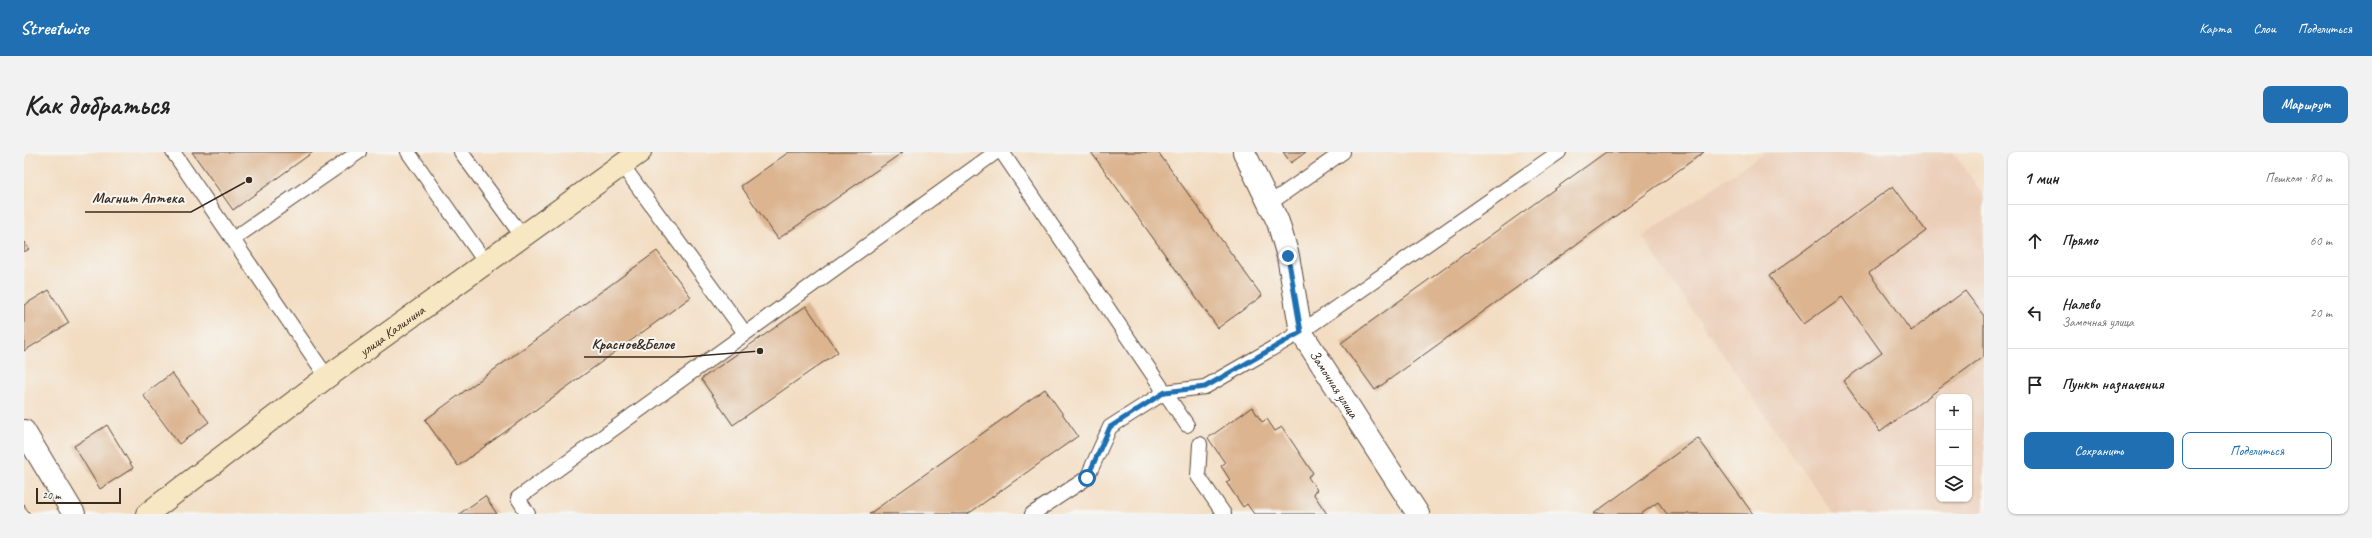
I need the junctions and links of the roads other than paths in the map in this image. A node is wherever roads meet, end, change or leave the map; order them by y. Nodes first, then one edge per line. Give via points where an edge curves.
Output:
1 (174, 152) edge
2 (359, 152) edge
3 (408, 152) edge
4 (461, 152) edge
5 (640, 152) edge
6 (996, 152) edge
7 (1002, 152) edge
8 (1244, 152) edge
9 (1343, 152) edge
10 (1559, 152) edge
11 (622, 165) junction
12 (1270, 203) junction
13 (522, 236) junction
14 (233, 239) junction
15 (486, 263) junction
16 (1301, 332) junction
17 (746, 333) junction
18 (327, 377) junction
19 (1165, 392) junction
20 (1187, 425) dead end
21 (24, 431) edge
22 (1200, 444) dead end
23 (74, 514) edge
24 (147, 514) edge
25 (528, 514) edge
26 (1032, 514) edge
27 (1224, 514) edge
28 (1418, 514) edge

1 - 14 lane
2 - 14 lane
3 - 15 lane
4 - 13 lane
5 - 11 street, улица Калинина
6 - 17 lane
7 - 19 lane
8 - 12 street, Замочная улица
9 - 12 lane
10 - 16 lane
11 - 13 street, улица Калинина
11 - 17 lane
12 - 16 street, Замочная улица via 1288,256
13 - 15 street, улица Калинина
14 - 18 lane
15 - 18 street, улица Калинина
16 - 19 lane via 1205,387
16 - 28 street, Замочная улица
17 - 25 lane via 518,498
18 - 24 street, улица Калинина
19 - 20 lane
19 - 26 lane via 1110,427 1087,478
21 - 23 street
22 - 27 lane via 1198,476

